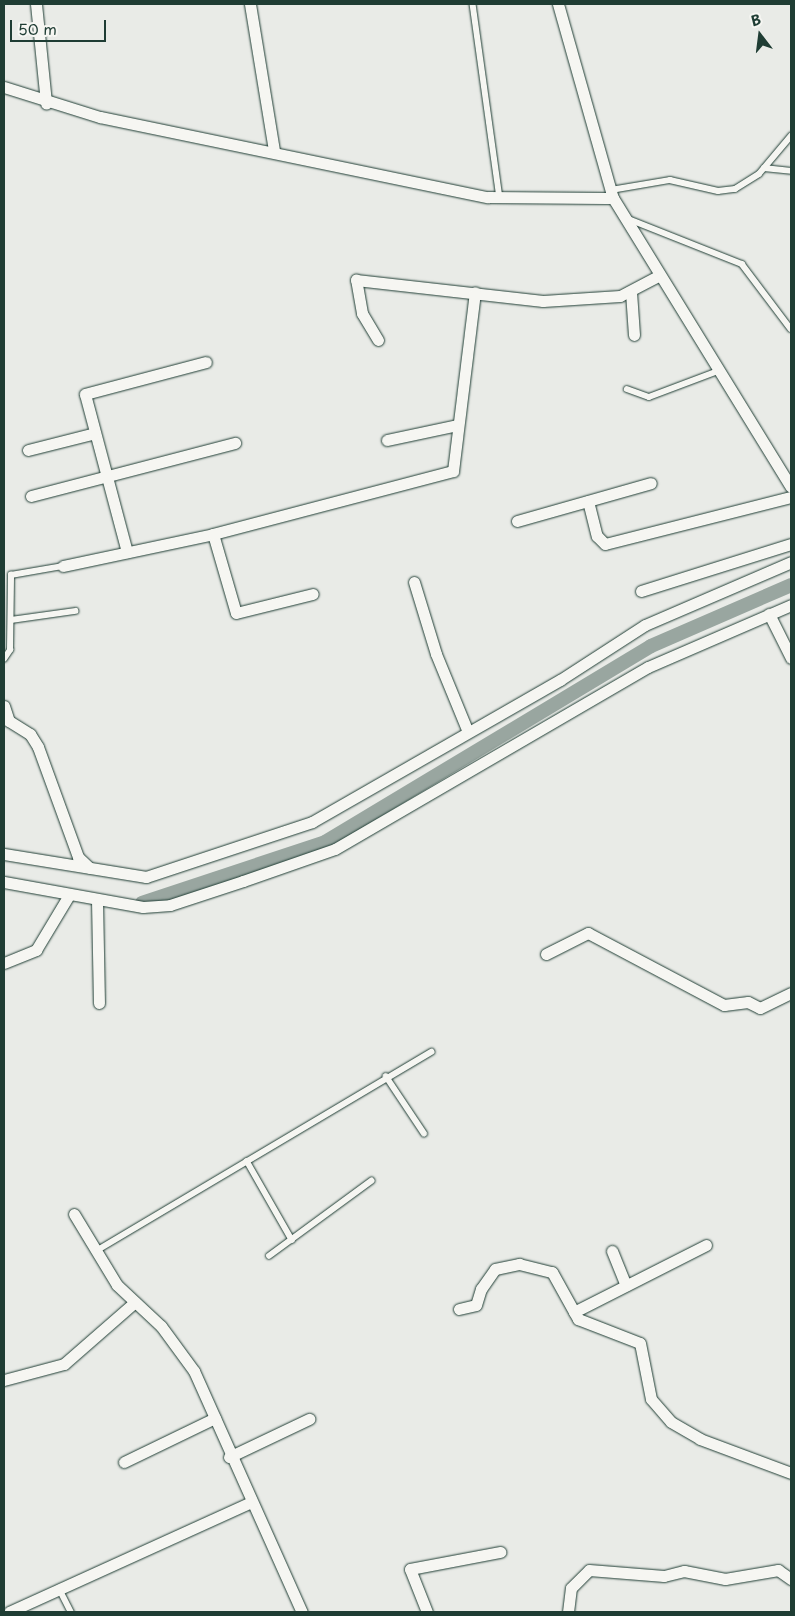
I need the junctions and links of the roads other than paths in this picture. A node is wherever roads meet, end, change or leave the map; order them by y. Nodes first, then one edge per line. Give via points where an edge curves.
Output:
1 (36, 4) edge
2 (250, 4) edge
3 (473, 4) edge
4 (558, 4) edge
5 (4, 87) edge
6 (46, 103) junction
7 (791, 136) edge
8 (274, 150) junction
9 (764, 168) junction
10 (791, 171) edge
11 (612, 194) junction
12 (500, 198) junction
13 (625, 218) junction
14 (660, 276) junction
15 (475, 292) junction
16 (631, 292) junction
17 (791, 329) edge
18 (634, 336) dead end
19 (378, 340) dead end
20 (206, 362) dead end
21 (718, 371) junction
22 (627, 389) dead end
23 (457, 425) junction
24 (95, 433) junction
25 (387, 440) dead end
26 (235, 442) dead end
27 (28, 450) dead end
28 (106, 476) junction
29 (651, 484) dead end
30 (791, 487) edge
31 (31, 496) dead end
32 (791, 497) edge
33 (588, 501) junction
34 (518, 521) dead end
35 (214, 534) junction
36 (791, 544) edge
37 (128, 552) junction
38 (791, 562) edge
39 (63, 566) joint
40 (414, 582) dead end
41 (641, 591) dead end
42 (313, 594) dead end
43 (791, 605) edge
44 (76, 611) dead end
45 (769, 614) junction
46 (11, 620) junction
47 (791, 658) edge
48 (4, 659) edge
49 (4, 706) edge
50 (468, 732) junction
51 (4, 854) edge
52 (90, 868) junction
53 (4, 882) edge
54 (69, 895) junction
55 (97, 900) junction
56 (546, 954) dead end
57 (4, 963) edge
58 (791, 994) edge
59 (99, 1003) dead end
60 (431, 1052) dead end
61 (386, 1076) junction
62 (424, 1133) dead end
63 (247, 1161) junction
64 (371, 1181) dead end
65 (74, 1214) dead end
66 (292, 1240) junction
67 (706, 1245) dead end
68 (612, 1251) dead end
69 (94, 1252) junction
70 (269, 1256) dead end
71 (626, 1285) junction
72 (135, 1302) junction
73 (459, 1309) dead end
74 (574, 1312) junction
75 (4, 1380) edge
76 (215, 1418) junction
77 (309, 1419) dead end
78 (229, 1457) junction
79 (124, 1462) dead end
80 (791, 1473) edge
81 (251, 1502) junction
82 (500, 1552) dead end
83 (791, 1579) edge
84 (59, 1588) junction
85 (9, 1612) edge
86 (70, 1612) edge
87 (302, 1612) edge
88 (427, 1612) edge
89 (568, 1612) edge

1 - 6 street
2 - 8 street
3 - 12 lane
4 - 11 street
5 - 6 street
6 - 8 street
7 - 9 lane
8 - 12 street
9 - 10 lane
9 - 11 lane via 749,184 735,189 718,191 670,180
11 - 12 street
11 - 13 street
13 - 14 street
13 - 17 lane via 742,264
14 - 16 street
14 - 21 street
15 - 16 street via 543,301 608,298
15 - 19 street via 356,280 362,313
15 - 23 street
16 - 18 street
20 - 24 street via 85,394
21 - 22 lane via 649,397
21 - 30 street
23 - 25 street
23 - 35 street via 453,472
24 - 27 street
24 - 28 street
26 - 28 street
28 - 31 street
28 - 37 street
29 - 33 street
32 - 33 street via 605,544 597,536
33 - 34 street
35 - 37 street
35 - 42 street via 236,613
36 - 41 street
37 - 39 street
38 - 50 street via 645,625
39 - 46 lane via 11,575
40 - 50 street via 436,654
43 - 45 street
44 - 46 lane
45 - 47 street
45 - 55 street via 648,667 335,848 170,906
46 - 48 lane via 10,650
49 - 52 street via 9,721 26,730 38,747 78,857
50 - 52 street via 312,822 160,875
51 - 52 street
53 - 54 street
54 - 55 street
54 - 57 street via 36,950
55 - 59 street
56 - 58 street via 588,932 724,1005 748,1002 760,1008
60 - 61 lane
61 - 62 lane
61 - 63 lane
63 - 66 lane
63 - 69 lane
64 - 66 lane
65 - 69 street
66 - 70 lane
67 - 71 street
68 - 71 street
69 - 72 street
71 - 74 street
72 - 75 street via 64,1364
72 - 76 street via 161,1326 194,1371
73 - 74 street via 476,1305 481,1289 495,1269 519,1264 559,1277
74 - 80 street via 587,1325 618,1332 640,1343 651,1399 671,1422 700,1439
76 - 78 street
76 - 79 street
77 - 78 street
78 - 81 street
81 - 84 street
81 - 87 street
82 - 88 street via 410,1569
83 - 89 street via 778,1570 725,1579 684,1571 664,1576 589,1570 572,1588
84 - 85 street
84 - 86 lane

